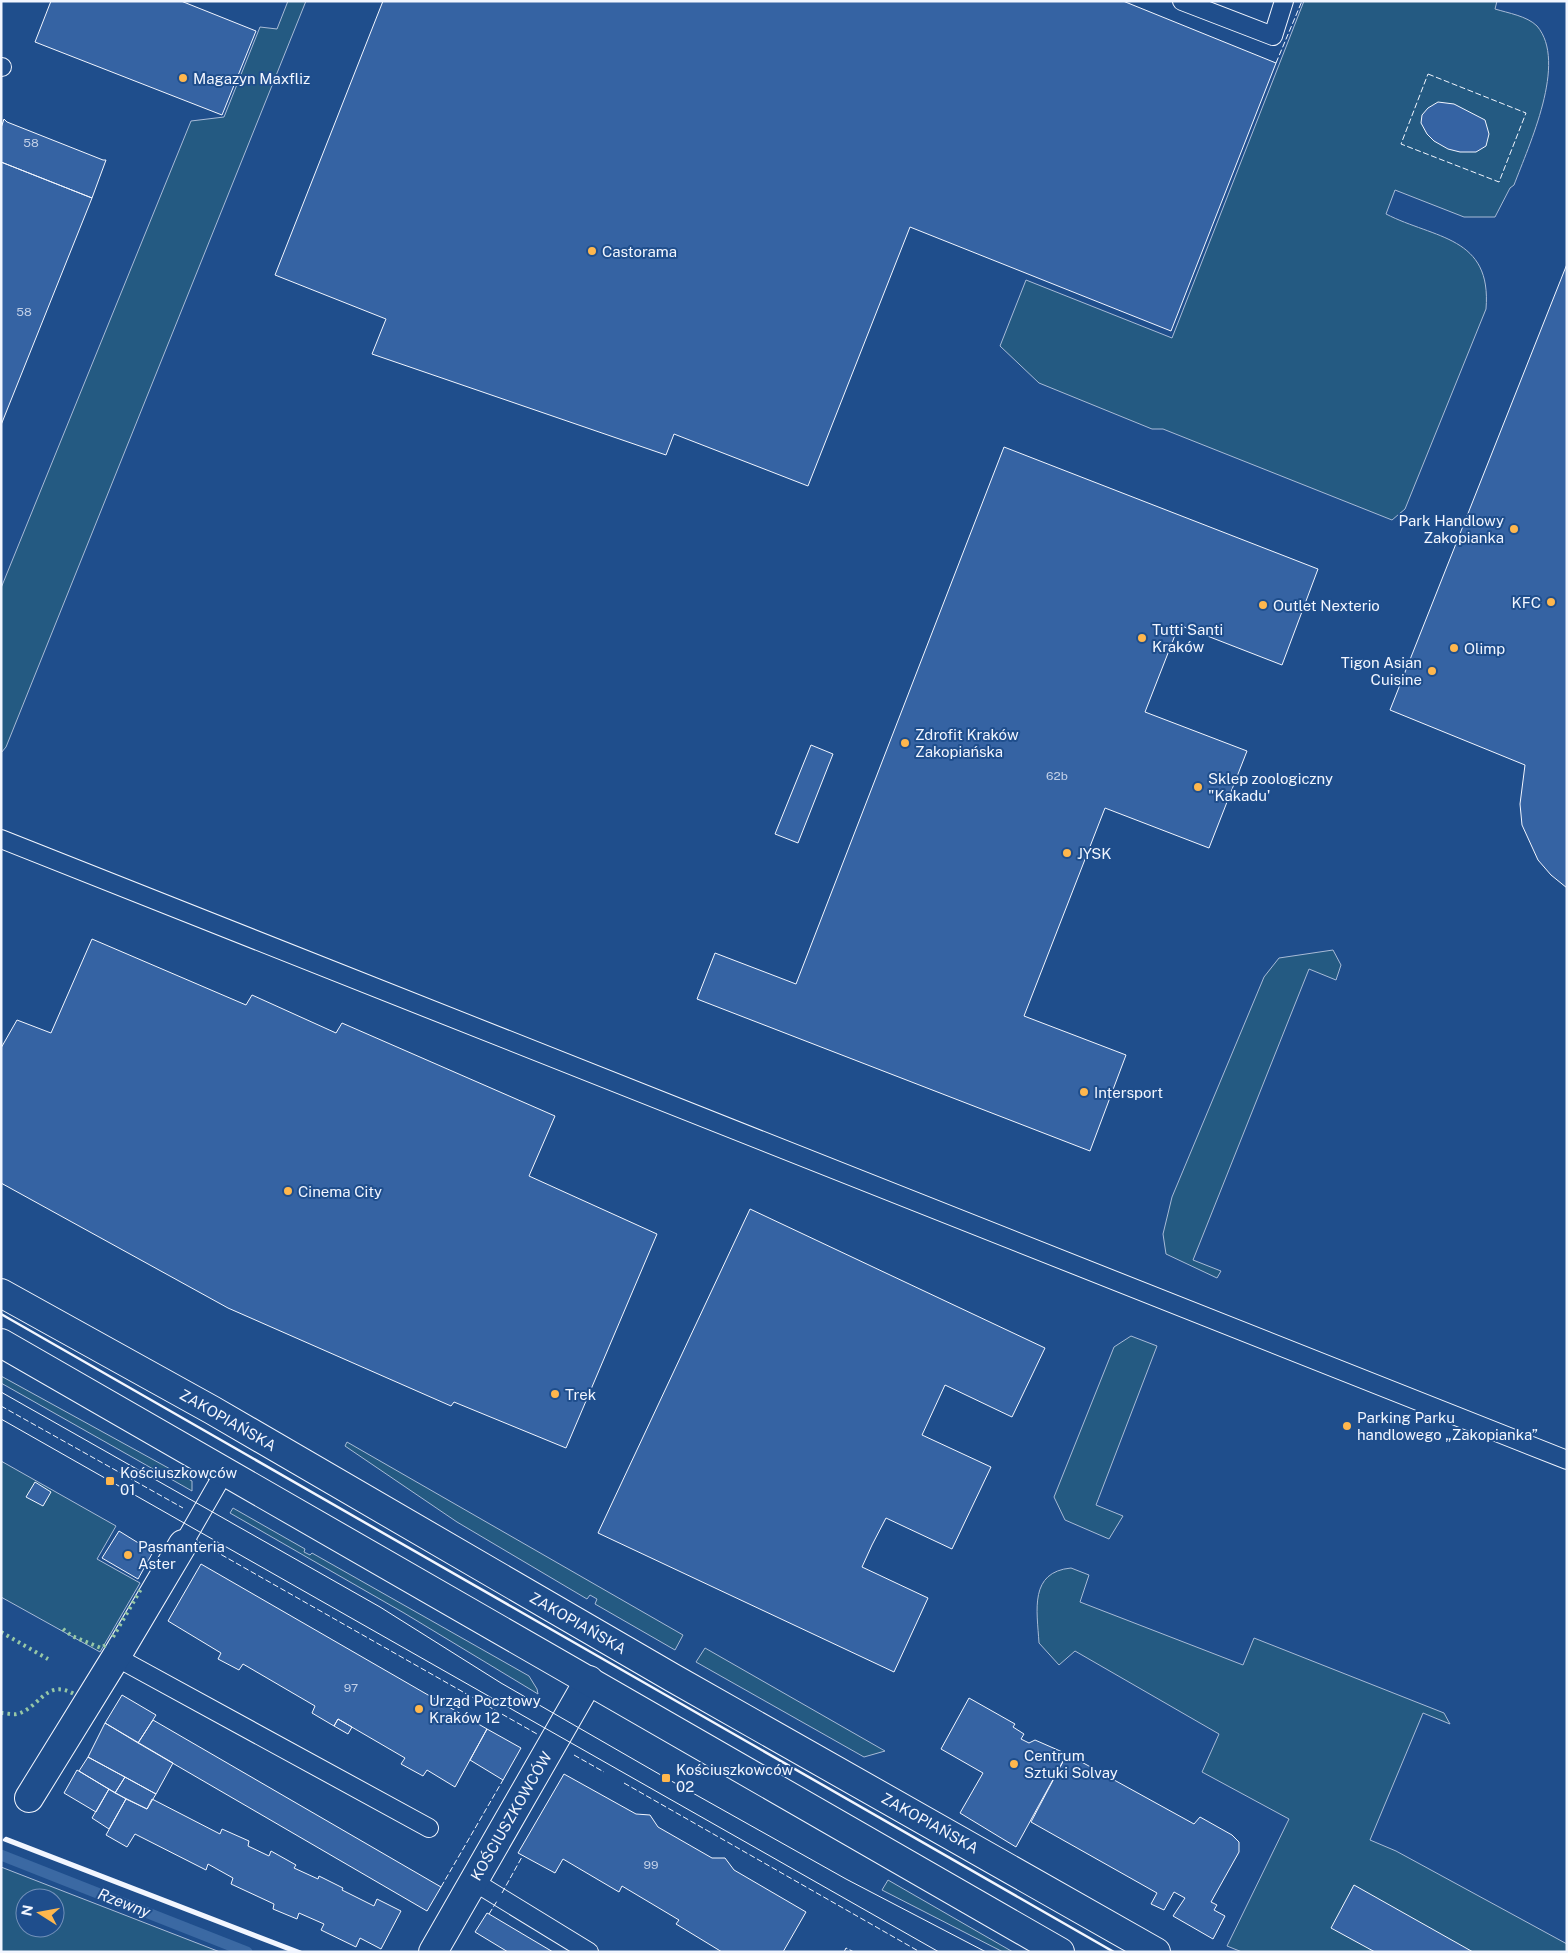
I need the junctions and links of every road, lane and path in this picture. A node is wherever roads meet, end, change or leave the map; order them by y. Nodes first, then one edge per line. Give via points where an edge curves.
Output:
1 (1182, 1) edge
2 (1284, 1) edge
3 (3, 845) edge
4 (1, 1293) edge
5 (1, 1343) edge
6 (1567, 1460) edge
7 (225, 1471) junction
8 (183, 1544) joint
9 (116, 1657) junction
10 (589, 1680) junction
11 (29, 1798) dead end
12 (429, 1828) dead end
13 (473, 1882) junction
14 (433, 1952) edge
15 (589, 1952) edge
16 (1060, 1952) edge
17 (1156, 1952) edge

1 - 2 lane via 1273,36
3 - 6 lane
4 - 17 main road, ZAKOPIAŃSKA via 212,1410 682,1683
5 - 7 main road
7 - 8 lane
7 - 10 main road
8 - 9 main road
9 - 11 main road
9 - 12 lane
10 - 13 main road, KOŚCIUSZKOWCÓW
10 - 16 main road
13 - 14 main road, KOŚCIUSZKOWCÓW
13 - 15 lane

